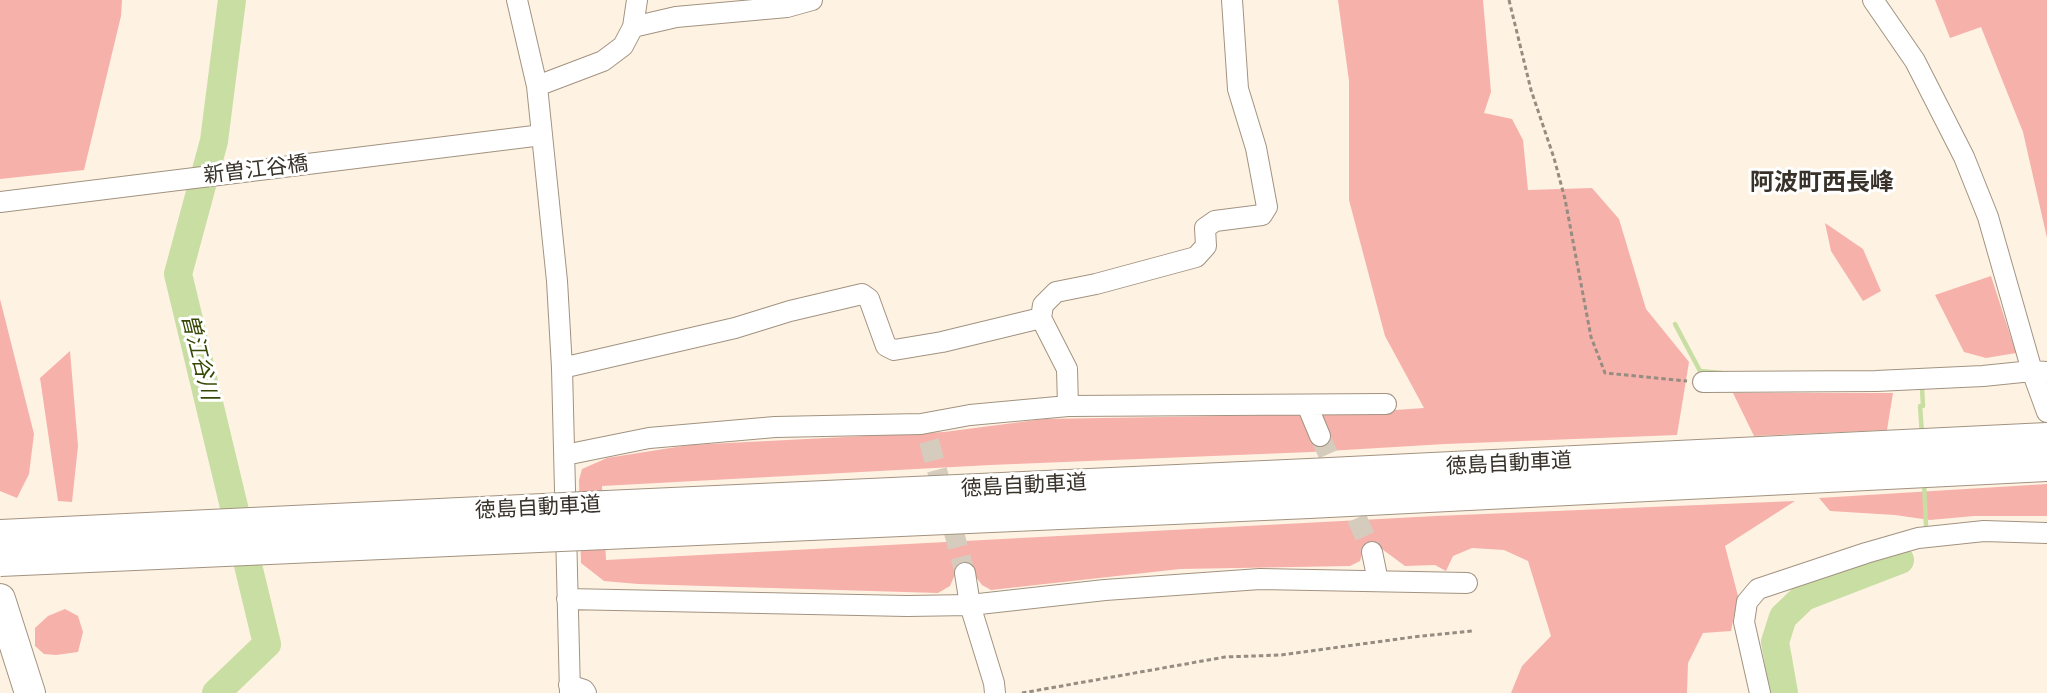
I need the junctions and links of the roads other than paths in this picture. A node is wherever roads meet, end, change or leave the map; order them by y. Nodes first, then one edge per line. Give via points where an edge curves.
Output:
1 (517, 0) edge
2 (637, 0) edge
3 (812, 0) edge
4 (1232, 0) edge
5 (1873, 0) edge
6 (633, 27) junction
7 (537, 86) junction
8 (542, 135) junction
9 (0, 202) edge
10 (1041, 318) junction
11 (562, 368) junction
12 (2039, 377) edge
13 (1703, 382) road end
14 (1386, 404) dead end
15 (1307, 405) junction
16 (1068, 406) junction
17 (2047, 412) edge
18 (1320, 436) tunnel mouth
19 (2047, 438) edge
20 (564, 455) junction
21 (2047, 466) edge
22 (606, 520) junction
23 (2047, 533) edge
24 (0, 535) edge
25 (1372, 552) tunnel mouth
26 (0, 561) edge
27 (965, 573) tunnel mouth
28 (1378, 581) junction
29 (1467, 583) dead end
30 (0, 599) edge
31 (567, 599) junction
32 (970, 605) junction
33 (3, 637) edge
34 (26, 684) edge
35 (575, 690) edge
36 (995, 693) edge
37 (1760, 693) edge

1 - 7 street
2 - 6 street
3 - 6 street via 787,7 676,17
4 - 10 street via 1238,89 1268,207 1262,215 1215,221 1205,228 1206,246 1196,257 1056,292 1043,305
5 - 12 street via 1915,61 1964,157 1988,217
6 - 7 street via 623,46 603,61
7 - 8 street
8 - 9 street, 新曽江谷橋
8 - 11 street
10 - 11 street via 894,350 886,346 869,299 862,294
10 - 16 street via 1067,369
11 - 20 street
12 - 13 street
12 - 17 street
14 - 15 street
15 - 16 street
15 - 18 street
16 - 20 street via 970,415 925,432 775,427 660,436
19 - 22 highway, 徳島自動車道 via 1333,473
20 - 31 street
21 - 22 highway, 徳島自動車道 via 1298,504
22 - 24 highway, 徳島自動車道, bridge
22 - 26 highway, 徳島自動車道, bridge
23 - 37 street via 1984,531 1918,538 1758,590 1747,602 1744,622
25 - 28 street
27 - 32 street
28 - 29 street
28 - 32 street via 1260,579
30 - 33 highway
31 - 32 street
31 - 35 street
32 - 36 street
33 - 34 highway

